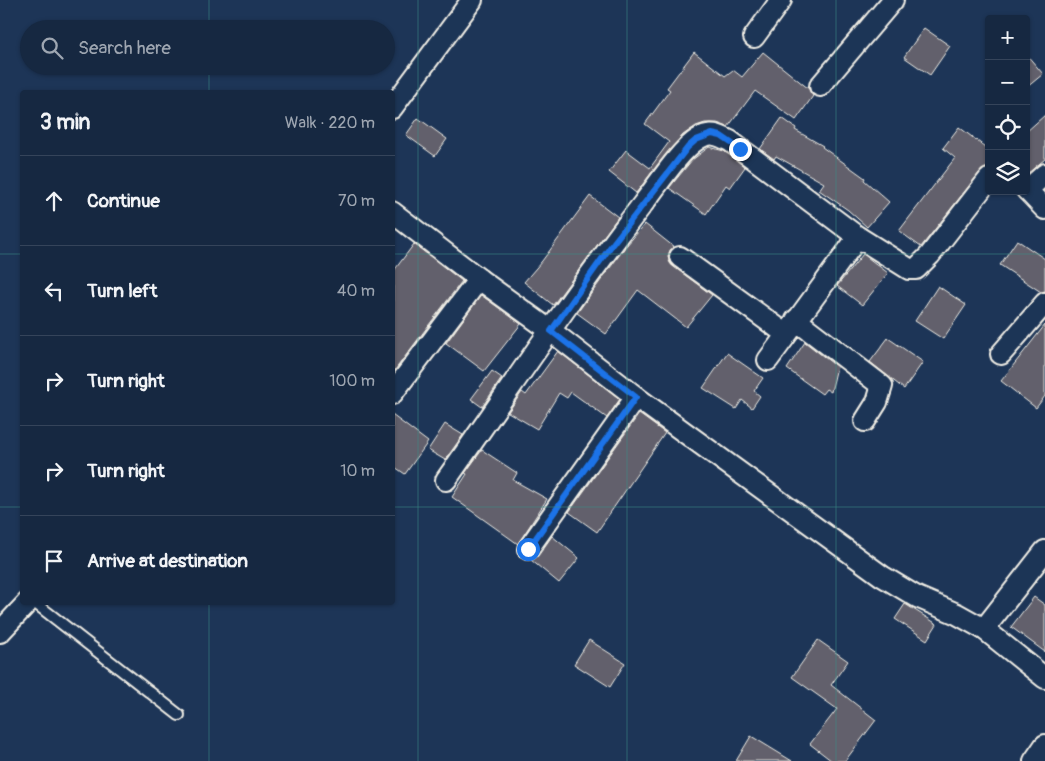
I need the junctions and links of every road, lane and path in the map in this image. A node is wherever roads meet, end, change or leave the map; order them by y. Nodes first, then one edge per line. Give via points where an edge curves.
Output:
1 (472, 0) edge
2 (781, 0) edge
3 (893, 0) edge
4 (754, 36) dead end
5 (820, 86) dead end
6 (395, 104) edge
7 (1045, 174) edge
8 (985, 184) edge
9 (1030, 186) edge
10 (1030, 192) edge
11 (1045, 209) edge
12 (395, 214) edge
13 (858, 236) junction
14 (680, 257) dead end
15 (479, 279) junction
16 (1045, 302) edge
17 (791, 327) junction
18 (551, 331) junction
19 (1001, 354) dead end
20 (768, 360) dead end
21 (395, 390) edge
22 (636, 397) junction
23 (866, 422) dead end
24 (446, 480) dead end
25 (528, 549) dead end
26 (1045, 550) edge
27 (25, 605) edge
28 (38, 605) edge
29 (984, 629) junction
30 (0, 632) edge
31 (1045, 678) edge
32 (179, 715) dead end
33 (1045, 745) edge
34 (1034, 761) edge

1 - 6 street
2 - 4 street
3 - 5 street
7 - 9 street
8 - 13 street via 916,269 902,266
10 - 11 street
12 - 15 street
13 - 17 street
13 - 18 street via 730,141 712,134 704,135 674,163
14 - 17 street
15 - 18 street
15 - 21 street
16 - 19 street
17 - 20 street
17 - 23 street via 882,386
18 - 22 street
18 - 24 street
22 - 25 street
22 - 29 street via 882,576
26 - 29 street
27 - 30 street
28 - 32 lane
29 - 31 street
33 - 34 street

